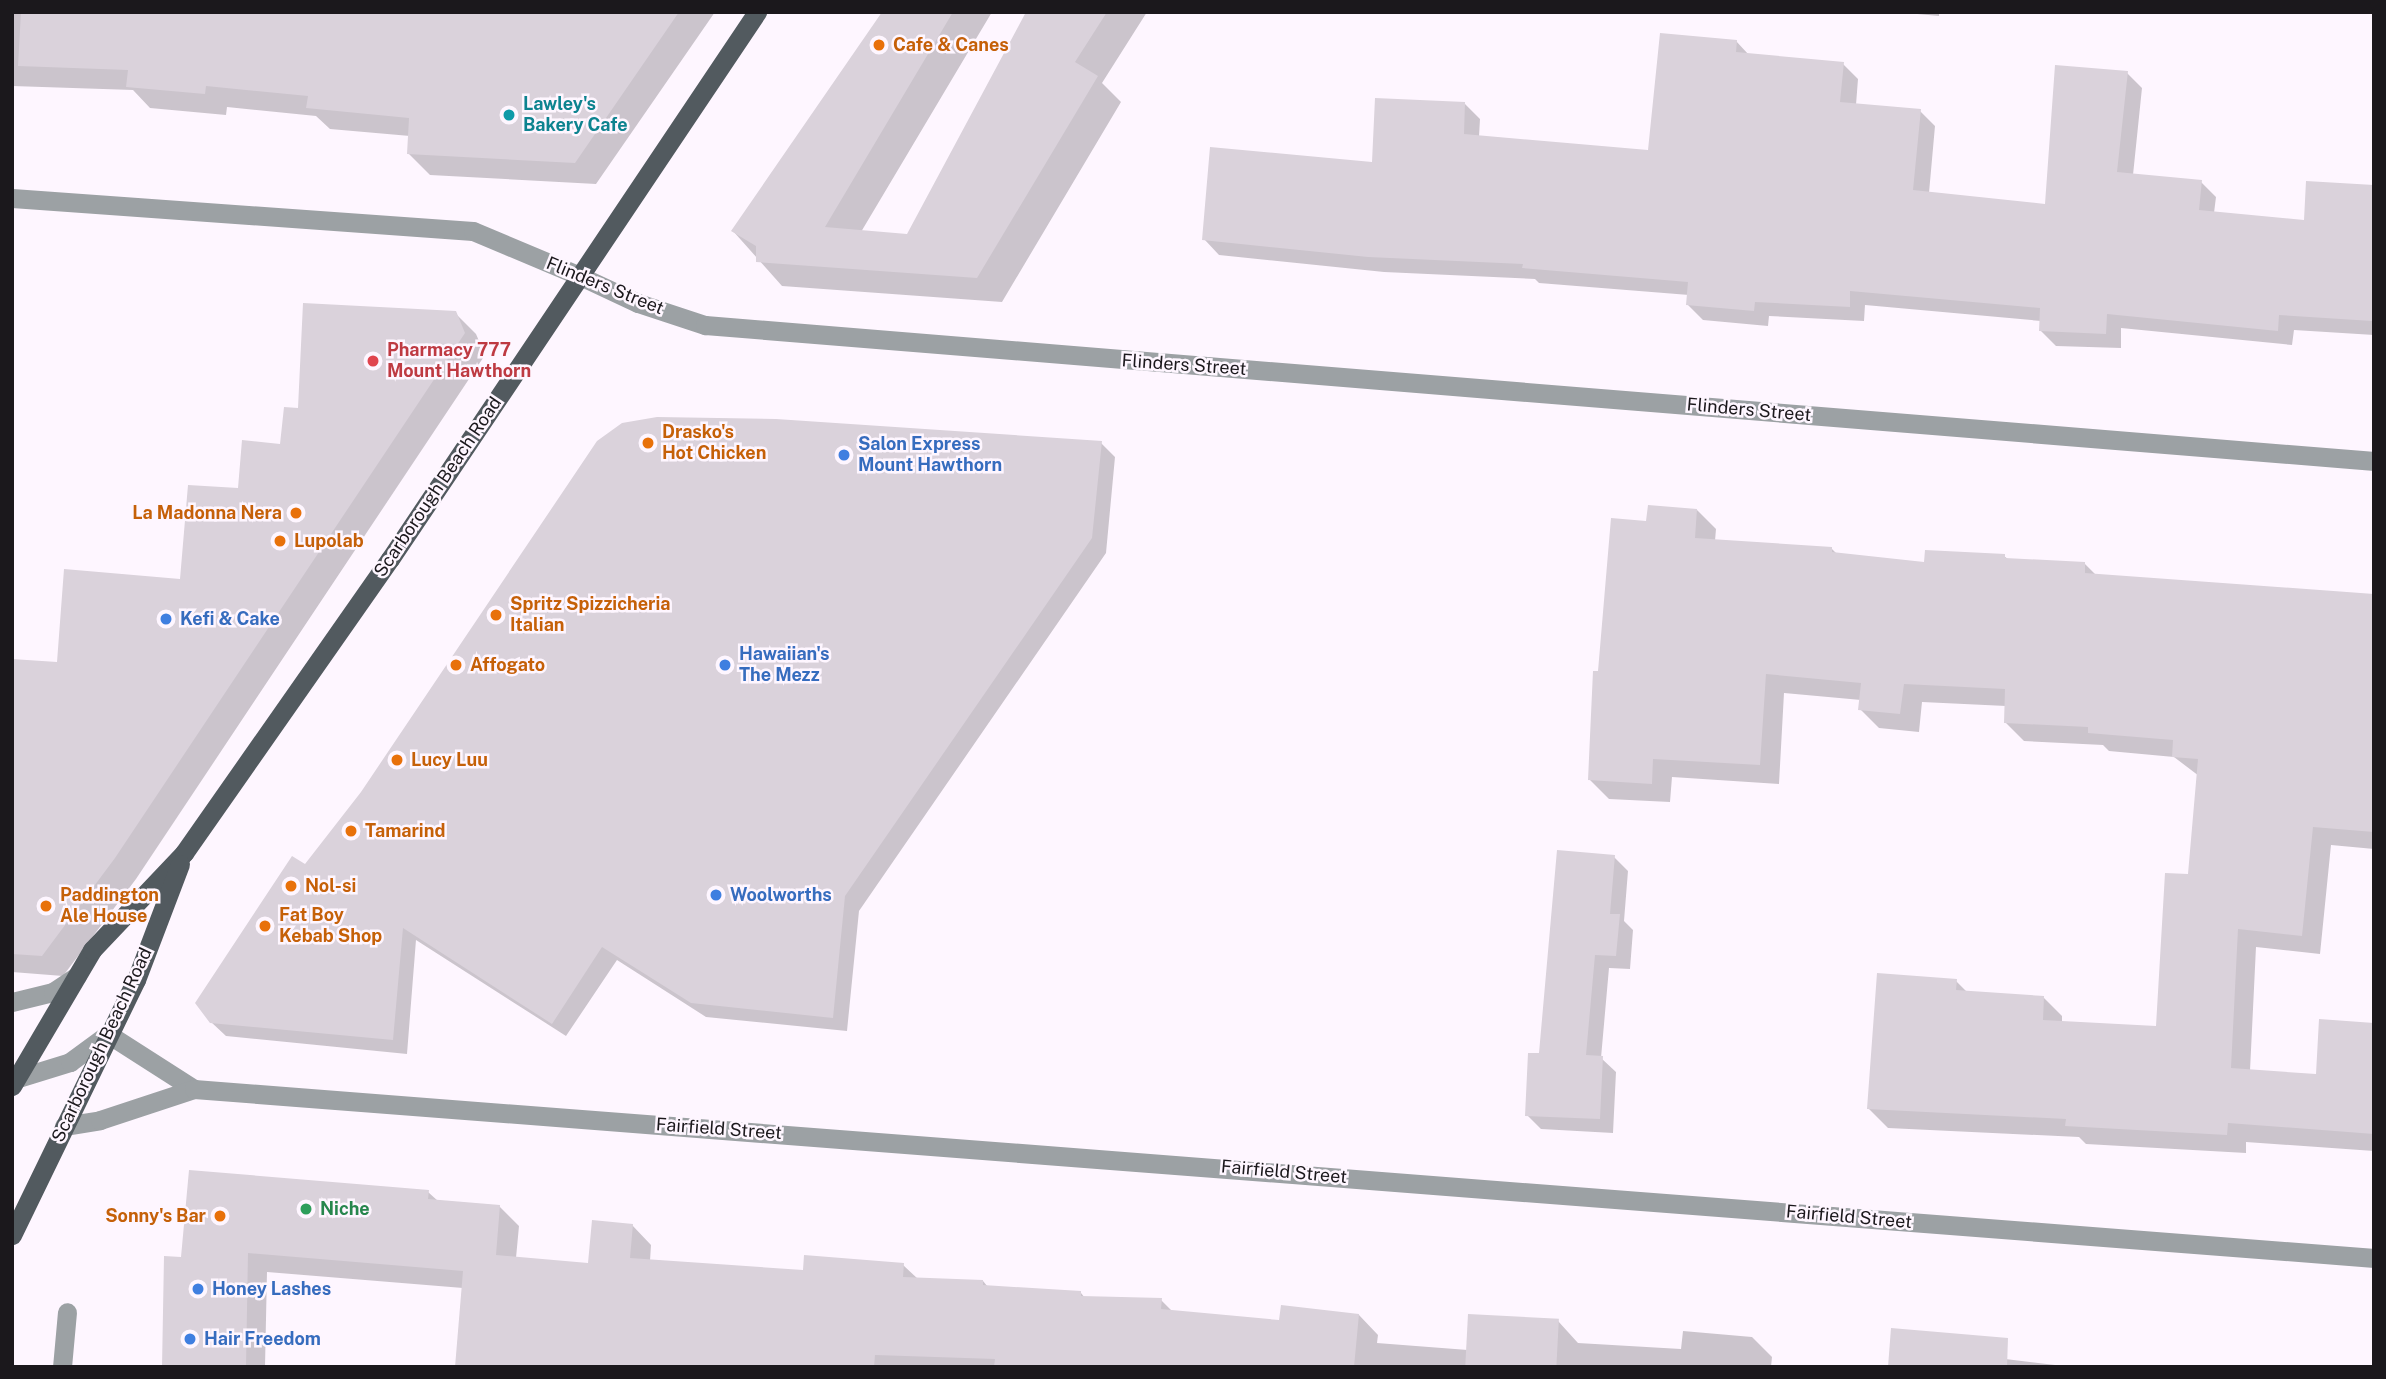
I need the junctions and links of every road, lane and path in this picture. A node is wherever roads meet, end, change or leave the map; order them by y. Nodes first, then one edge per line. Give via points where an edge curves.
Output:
1 (757, 12) edge
2 (12, 198) edge
3 (580, 276) junction
4 (2374, 461) edge
5 (184, 853) junction
6 (76, 976) junction
7 (12, 1002) edge
8 (108, 1034) junction
9 (13, 1082) edge
10 (194, 1089) junction
11 (64, 1125) junction
12 (12, 1235) edge
13 (2374, 1258) edge
14 (67, 1312) dead end
15 (62, 1367) edge

1 - 3 main road, Scarborough Beach Road
2 - 3 street, Flinders Street via 473,231
3 - 4 street, Flinders Street via 638,303 705,325
3 - 5 main road, Scarborough Beach Road
5 - 6 main road, Scarborough Beach Road via 92,950
5 - 8 main road, Scarborough Beach Road via 136,980
6 - 7 street via 53,992
6 - 9 main road, Scarborough Beach Road
8 - 9 street via 70,1062
8 - 10 street, Fairfield Street
8 - 11 main road, Scarborough Beach Road
10 - 11 street, Fairfield Street via 100,1120
10 - 13 street, Fairfield Street
11 - 12 main road, Scarborough Beach Road
14 - 15 street

